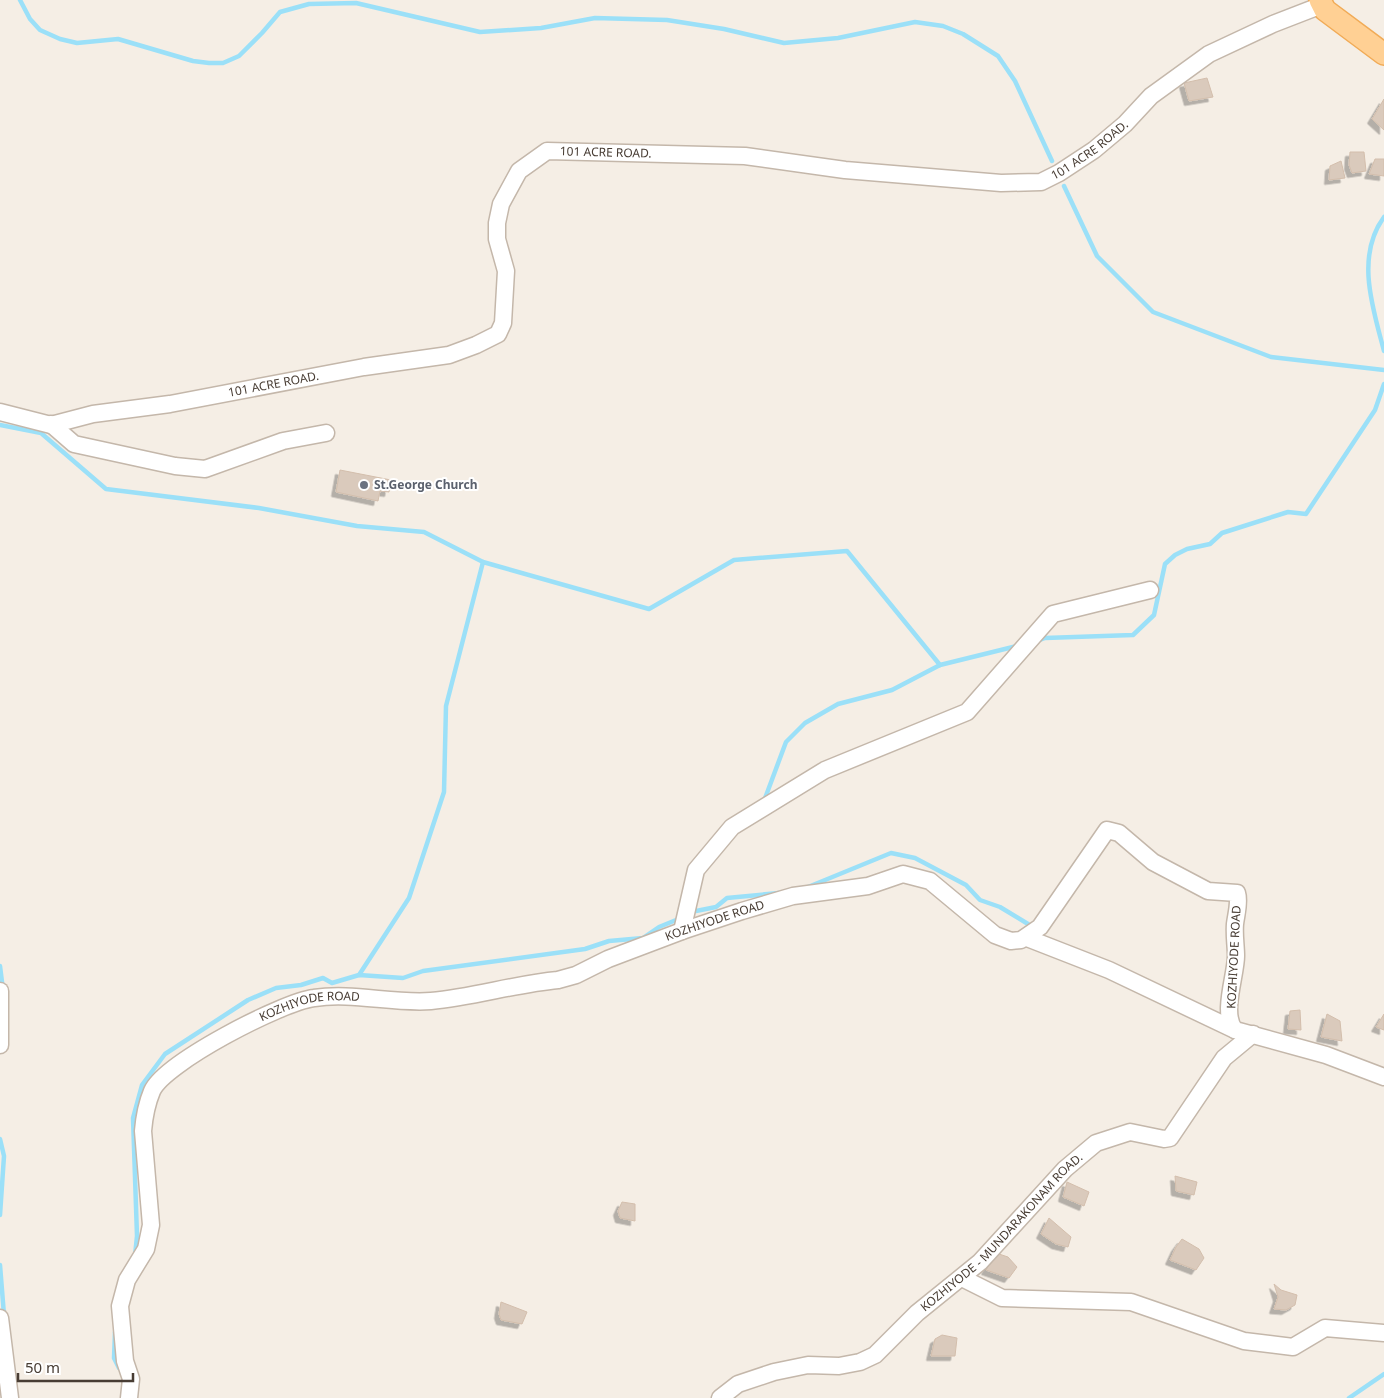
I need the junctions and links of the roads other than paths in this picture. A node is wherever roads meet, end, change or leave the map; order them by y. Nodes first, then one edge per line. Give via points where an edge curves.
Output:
1 (1321, 3) edge
2 (1384, 54) edge
3 (0, 412) edge
4 (54, 427) junction
5 (326, 433) dead end
6 (1150, 590) dead end
7 (682, 930) junction
8 (1027, 938) junction
9 (0, 991) edge
10 (1235, 1030) junction
11 (1253, 1034) junction
12 (0, 1045) edge
13 (1384, 1077) edge
14 (962, 1278) junction
15 (0, 1318) edge
16 (1384, 1332) edge
17 (10, 1398) edge
18 (129, 1398) edge
19 (720, 1398) edge

1 - 2 main road via 1325,10
1 - 4 street, 101 ACRE ROAD. via 1209,54 1150,96 1125,124 1094,150 1042,182 1001,183 845,170 745,156 547,151 519,171 502,204 497,223 506,271 506,299 498,334 449,355 364,367 170,404 93,414
3 - 4 street, 101 ACRE ROAD.
4 - 5 street via 74,444 175,466 205,469 282,441
6 - 7 street via 1053,614 968,712 825,770 732,827 696,870
7 - 8 street, KOZHIYODE ROAD via 793,896 868,886 903,874 930,881 995,934 1011,941
7 - 18 street, KOZHIYODE ROAD via 558,980 411,1002 356,998 303,1000 239,1028 178,1066 152,1090 144,1118 151,1225 146,1249 127,1280 120,1306 124,1361 131,1379
8 - 10 street via 1109,970
8 - 10 street, KOZHIYODE ROAD via 1040,928 1055,908 1063,891 1107,830 1113,830 1153,862 1208,891 1237,893 1236,957 1230,987 1231,1025
9 - 12 street
10 - 11 street
11 - 13 street via 1326,1054
11 - 14 street, KOZHIYODE - MUNDARAKONAM ROAD. via 1224,1058 1170,1138 1130,1132 1096,1143 1066,1169
14 - 16 street via 1002,1298 1131,1302 1244,1341 1293,1347 1325,1328
14 - 19 street, KOZHIYODE - MUNDARAKONAM ROAD. via 917,1313 866,1360 839,1366 808,1365 774,1372 738,1384
15 - 17 street

